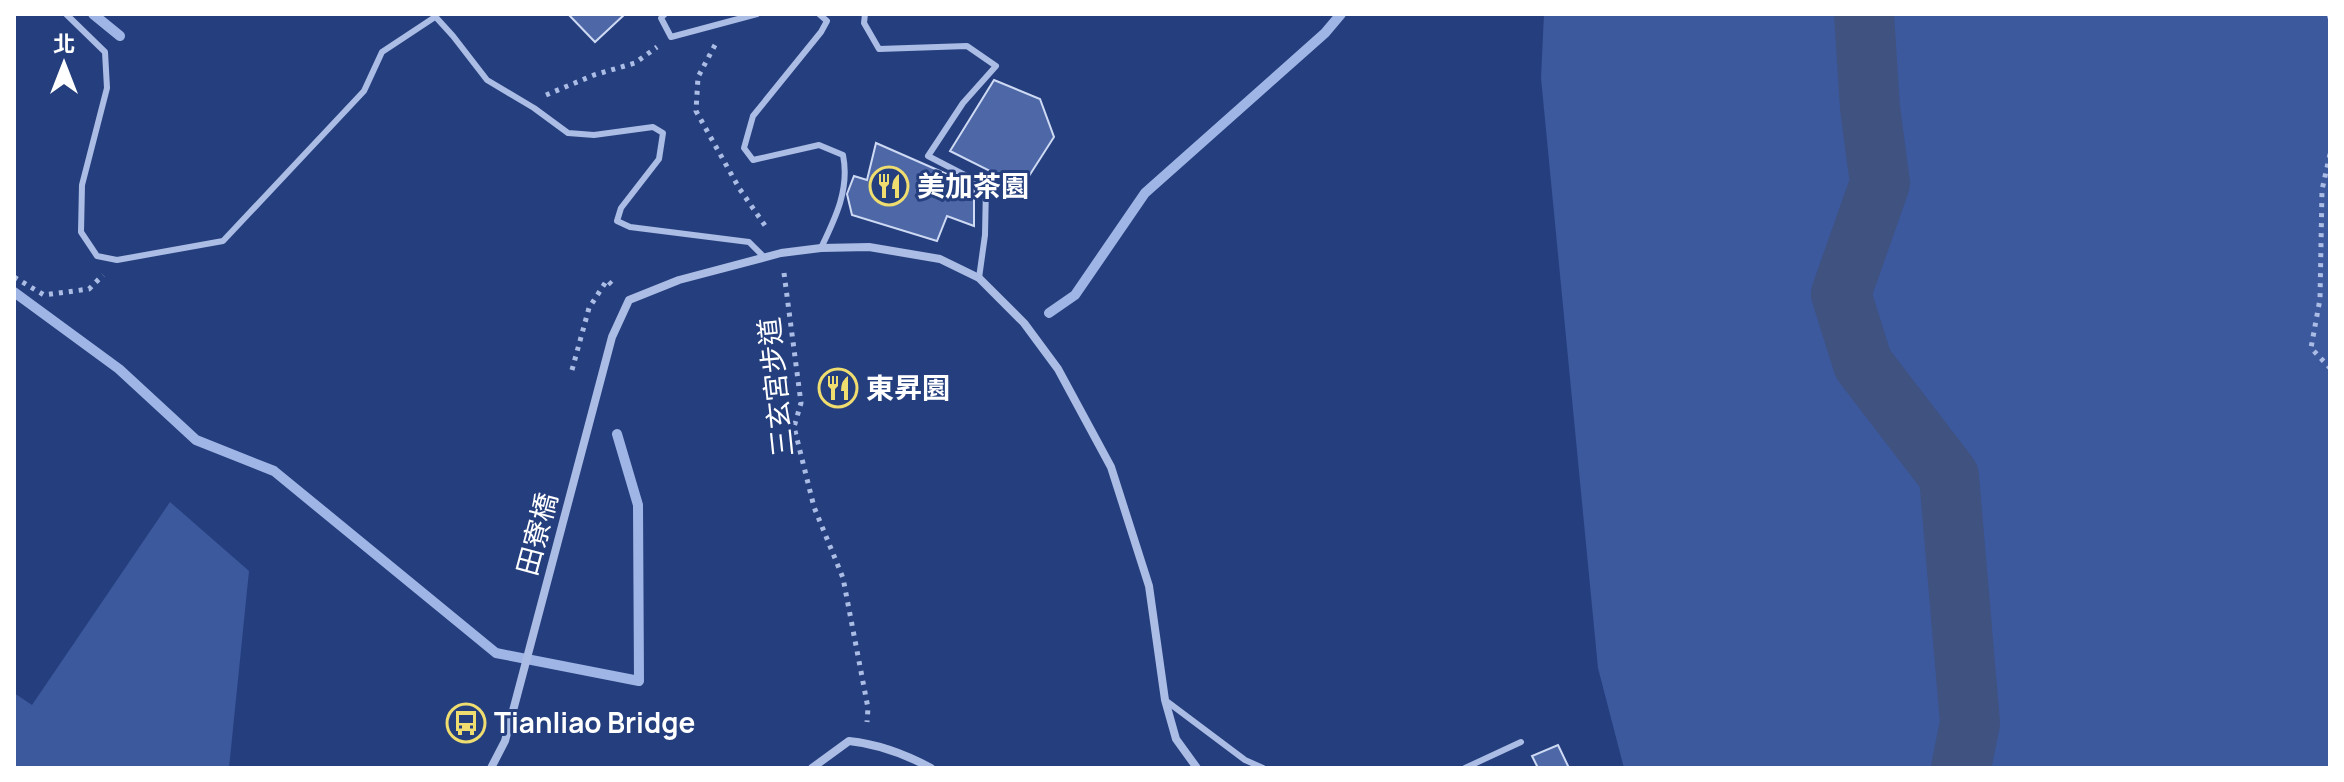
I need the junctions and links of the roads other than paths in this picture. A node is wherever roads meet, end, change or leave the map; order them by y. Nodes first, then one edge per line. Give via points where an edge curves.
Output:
1 (66, 14) edge
2 (665, 14) edge
3 (757, 14) edge
4 (819, 14) edge
5 (865, 14) edge
6 (434, 15) edge
7 (821, 248) junction
8 (764, 257) junction
9 (979, 278) junction
10 (1165, 700) junction
11 (1521, 742) dead end
12 (491, 768) edge
13 (812, 768) edge
14 (931, 768) edge
15 (1197, 768) edge
16 (1263, 768) edge
17 (1465, 768) edge

1 - 6 lane via 105,52 107,88 82,185 81,232 97,256 117,260 223,241 364,91 382,52
2 - 3 lane via 661,18 671,37
4 - 7 lane via 827,21 821,32 753,116 744,148 753,160 819,145 843,155 841,206
5 - 9 lane via 864,23 879,49 967,46 996,66 963,103 928,156 986,186
6 - 8 lane via 487,80 568,133 653,127 663,133 659,159 617,221 749,242
7 - 8 street
7 - 9 street via 869,247 940,259
8 - 12 street, 田寮橋 via 629,300 612,337 505,741
9 - 10 street via 1024,323 1058,369 1111,467 1149,586
10 - 15 street via 1176,739
10 - 16 lane
11 - 17 lane
13 - 14 street via 849,741 905,754

